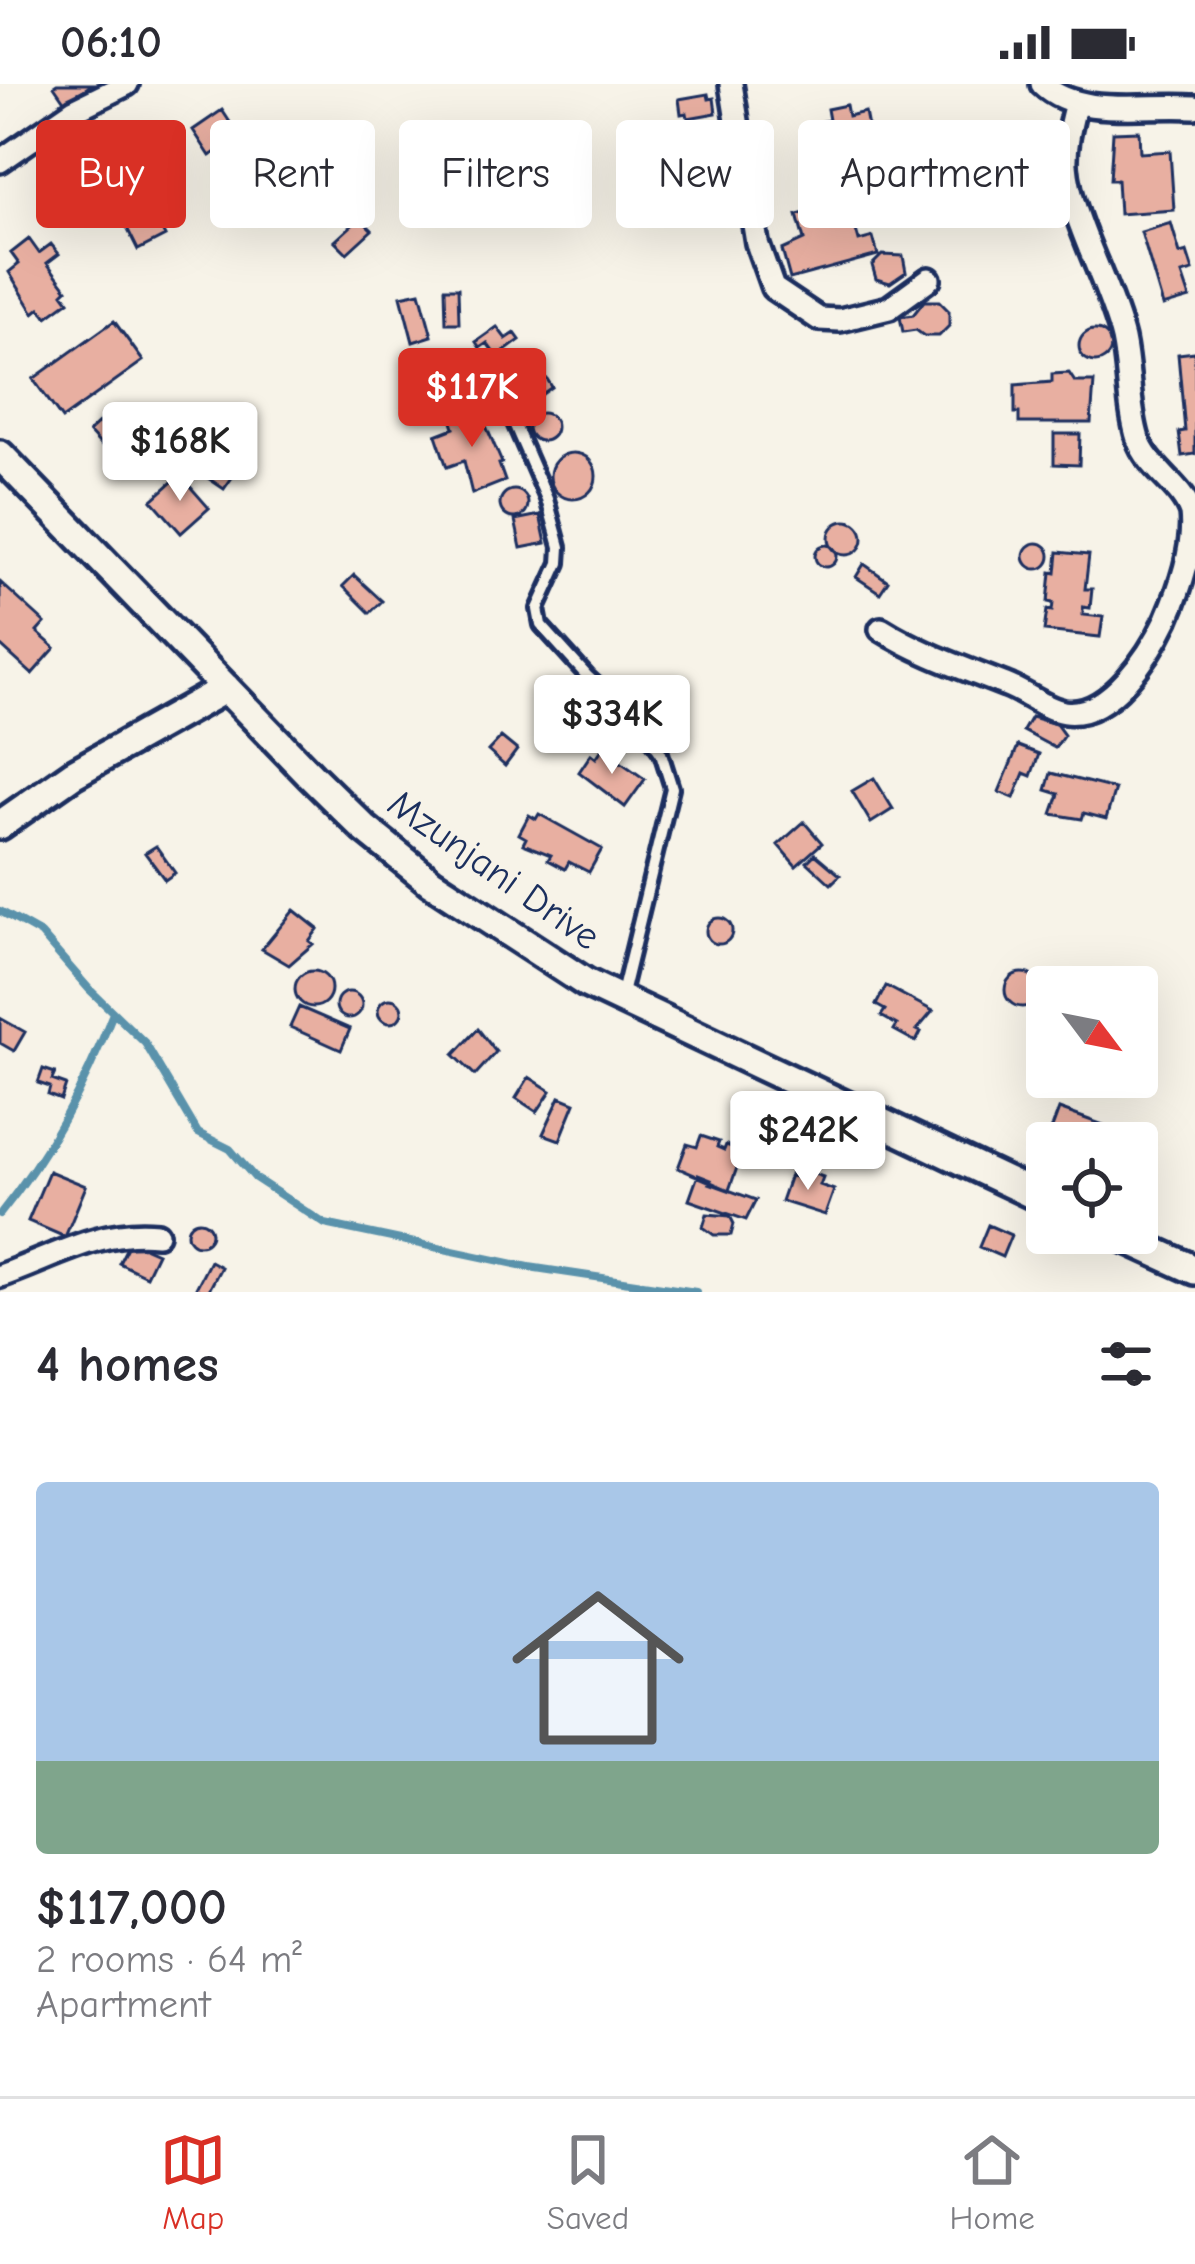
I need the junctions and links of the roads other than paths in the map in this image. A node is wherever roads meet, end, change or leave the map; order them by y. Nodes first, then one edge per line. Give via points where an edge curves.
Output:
1 (127, 84) edge
2 (731, 84) edge
3 (1042, 84) edge
4 (1076, 102) junction
5 (1195, 106) edge
6 (0, 161) edge
7 (929, 280) dead end
8 (500, 391) dead end
9 (0, 455) edge
10 (881, 629) dead end
11 (226, 688) junction
12 (0, 825) edge
13 (620, 1000) junction
14 (1026, 1192) edge
15 (157, 1234) dead end
16 (1158, 1253) edge
17 (1195, 1270) edge
18 (0, 1276) edge

1 - 6 street
2 - 7 street via 757,243 773,288 819,319 839,320 889,308
3 - 4 street
4 - 5 street
4 - 10 street via 1067,139 1070,186 1123,341 1138,440 1191,514 1183,579 1139,669 1076,712 1060,712
8 - 13 lane via 560,547 538,609 541,625 643,728 662,753 672,788
9 - 11 main road, Mzunjani Drive
11 - 12 main road
11 - 13 main road, Mzunjani Drive via 364,828 431,882
13 - 14 main road, Mzunjani Drive
15 - 18 street via 97,1239
16 - 17 main road

